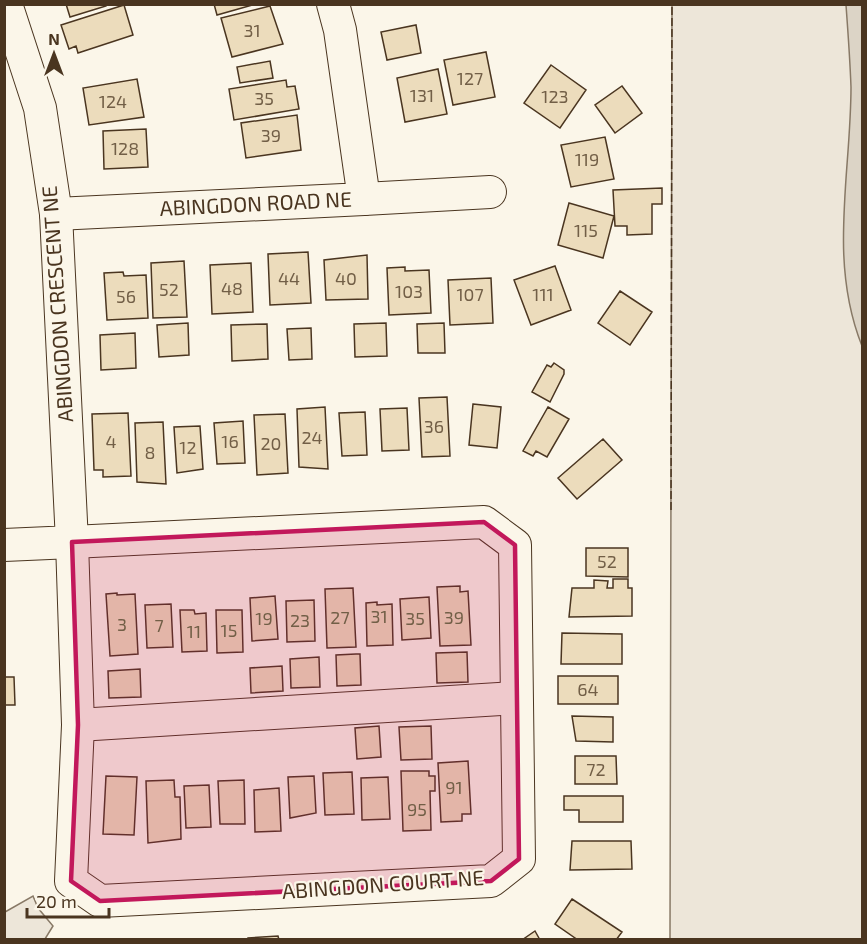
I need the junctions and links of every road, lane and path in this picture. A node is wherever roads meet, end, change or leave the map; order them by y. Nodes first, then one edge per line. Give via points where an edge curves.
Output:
1 (6, 4) edge
2 (333, 4) edge
3 (490, 192) dead end
4 (364, 200) junction
5 (56, 214) junction
6 (72, 542) junction
7 (4, 545) edge
8 (516, 698) junction
9 (78, 725) junction

1 - 5 street, ABINGDON CRESCENT NE via 40,108
2 - 4 street, ABINGDON ROAD NE
3 - 4 street
4 - 5 street, ABINGDON ROAD NE
5 - 6 street, ABINGDON CRESCENT NE
6 - 7 street
6 - 8 street, ABINGDON COURT NE via 484,522 515,545
6 - 9 street, ABINGDON COURT NE
8 - 9 street
8 - 9 street, ABINGDON COURT NE via 519,859 491,881 100,901 71,881

